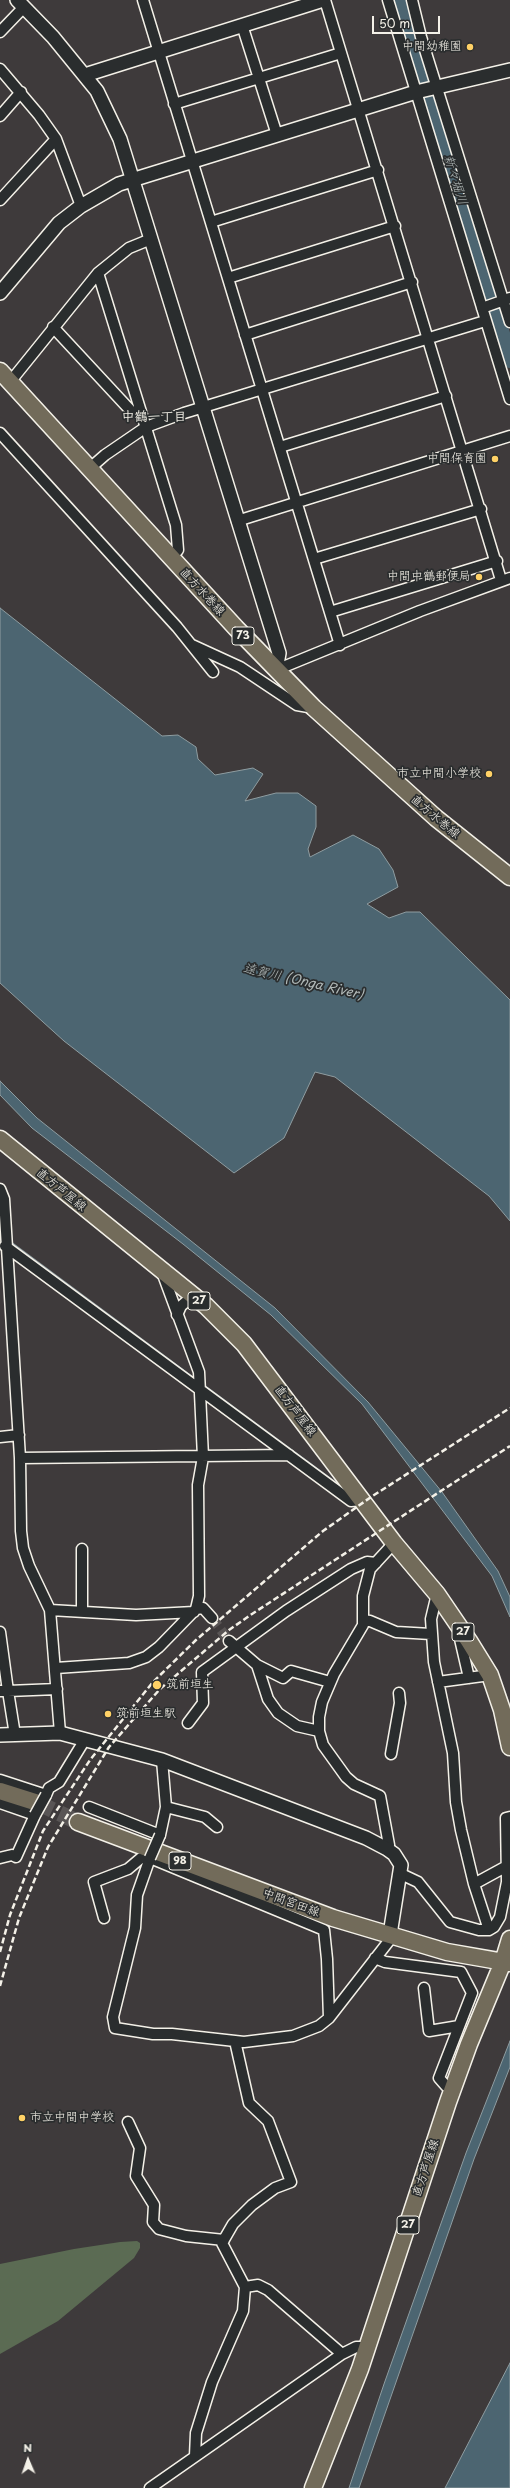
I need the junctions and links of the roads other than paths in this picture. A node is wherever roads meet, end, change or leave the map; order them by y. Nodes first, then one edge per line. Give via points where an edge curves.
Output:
1 (143, 0) edge
2 (324, 0) edge
3 (388, 0) edge
4 (412, 0) edge
5 (20, 3) edge
6 (242, 25) junction
7 (0, 32) edge
8 (159, 51) junction
9 (342, 53) junction
10 (0, 70) edge
11 (510, 70) edge
12 (85, 75) junction
13 (259, 78) junction
14 (435, 87) junction
15 (418, 91) junction
16 (21, 92) junction
17 (174, 104) junction
18 (359, 110) junction
19 (0, 116) edge
20 (277, 135) junction
21 (56, 138) junction
22 (191, 161) junction
23 (378, 170) junction
24 (132, 179) junction
25 (0, 200) edge
26 (81, 206) junction
27 (211, 222) junction
28 (395, 226) junction
29 (151, 239) junction
30 (98, 273) junction
31 (228, 278) junction
32 (412, 282) junction
33 (0, 292) edge
34 (504, 301) edge
35 (484, 307) junction
36 (485, 321) junction
37 (510, 322) edge
38 (53, 326) junction
39 (245, 334) junction
40 (428, 340) junction
41 (5, 376) edge
42 (262, 390) junction
43 (446, 396) junction
44 (510, 400) edge
45 (202, 409) junction
46 (142, 415) junction
47 (146, 427) junction
48 (0, 433) edge
49 (510, 436) edge
50 (280, 447) junction
51 (464, 452) junction
52 (89, 469) junction
53 (296, 504) junction
54 (481, 509) junction
55 (237, 521) junction
56 (171, 558) junction
57 (314, 559) junction
58 (497, 561) junction
59 (506, 579) edge
60 (330, 612) junction
61 (192, 645) junction
62 (340, 645) junction
63 (276, 670) junction
64 (214, 672) dead end
65 (314, 708) junction
66 (510, 877) edge
67 (0, 1140) edge
68 (0, 1189) edge
69 (4, 1245) edge
70 (162, 1272) junction
71 (5, 1297) edge
72 (196, 1298) junction
73 (177, 1315) junction
74 (201, 1389) junction
75 (19, 1435) junction
76 (0, 1437) edge
77 (289, 1455) junction
78 (203, 1457) junction
79 (20, 1458) junction
80 (362, 1500) junction
81 (394, 1543) junction
82 (82, 1549) dead end
83 (376, 1563) junction
84 (437, 1594) junction
85 (50, 1610) junction
86 (195, 1610) junction
87 (82, 1611) junction
88 (212, 1618) tunnel mouth
89 (363, 1620) junction
90 (0, 1632) edge
91 (432, 1634) junction
92 (460, 1639) dead end
93 (232, 1644) junction
94 (257, 1665) junction
95 (56, 1668) junction
96 (490, 1675) junction
97 (469, 1678) junction
98 (330, 1682) junction
99 (438, 1682) junction
100 (57, 1689) junction
101 (4, 1691) edge
102 (399, 1693) dead end
103 (188, 1723) dead end
104 (318, 1731) junction
105 (60, 1733) junction
106 (0, 1735) edge
107 (14, 1735) junction
108 (84, 1741) junction
109 (510, 1747) edge
110 (391, 1754) dead end
111 (162, 1760) junction
112 (0, 1780) edge
113 (0, 1791) edge
114 (0, 1803) edge
115 (39, 1805) junction
116 (89, 1807) dead end
117 (166, 1807) junction
118 (510, 1817) edge
119 (78, 1822) tunnel mouth
120 (217, 1827) dead end
121 (160, 1835) junction
122 (387, 1849) junction
123 (0, 1858) edge
124 (150, 1858) junction
125 (507, 1866) junction
126 (401, 1874) junction
127 (474, 1884) junction
128 (104, 1918) dead end
129 (489, 1930) junction
130 (392, 1937) junction
131 (510, 1939) edge
132 (375, 1958) junction
133 (507, 1963) edge
134 (424, 1988) dead end
135 (329, 2018) junction
136 (459, 2026) junction
137 (235, 2041) junction
138 (453, 2089) junction
139 (128, 2122) dead end
140 (224, 2240) junction
141 (245, 2287) junction
142 (367, 2347) junction
143 (342, 2354) junction
144 (194, 2456) junction
145 (150, 2488) edge
146 (313, 2488) edge

1 - 8 street
2 - 6 street
2 - 9 street
3 - 15 street
4 - 14 street
5 - 7 street
5 - 12 street
6 - 8 street
6 - 13 street
8 - 12 street
8 - 17 street
9 - 13 street
9 - 18 street
10 - 16 street
11 - 14 street
12 - 24 street via 112,118
13 - 17 street
13 - 20 street
14 - 15 street
14 - 34 street
15 - 18 street
15 - 35 street
16 - 19 street
16 - 21 street
17 - 22 street
18 - 20 street
18 - 23 street
20 - 22 street
21 - 25 street
21 - 26 street
22 - 24 street
22 - 27 street
23 - 27 street
23 - 28 street
24 - 26 street via 106,190
24 - 29 street
26 - 33 street via 59,223
27 - 31 street
28 - 31 street
28 - 32 street
29 - 30 street via 129,248
29 - 45 street
30 - 38 street
30 - 46 street
31 - 39 street
32 - 39 street
32 - 40 street
34 - 35 street
34 - 37 street
35 - 36 street
36 - 40 street
36 - 44 street
38 - 41 street
38 - 46 street via 131,412
39 - 42 street
40 - 42 street
40 - 43 street
41 - 52 main road, 直方水巻線 / 73
42 - 45 street
42 - 50 street
43 - 50 street
43 - 51 street
45 - 47 street
45 - 55 street
46 - 47 street
47 - 52 street
47 - 56 street via 179,538 178,550
48 - 61 street
49 - 51 street
50 - 53 street
51 - 53 street
51 - 54 street
52 - 56 main road, 直方水巻線 / 73
53 - 55 street
53 - 57 street
54 - 57 street
54 - 58 street
55 - 63 street via 279,654
56 - 63 main road, 直方水巻線 / 73
57 - 60 street
58 - 59 street
58 - 60 street
59 - 62 street
60 - 62 street
61 - 64 street
61 - 65 street via 240,667 297,705
62 - 63 street
63 - 65 main road, 直方水巻線 / 73
65 - 66 main road, 直方水巻線 / 73 via 436,818
67 - 70 main road, 直方芦屋線 / 27
68 - 69 street via 4,1200
69 - 71 street
69 - 74 street
70 - 72 main road, 直方芦屋線 / 27
70 - 73 street
71 - 75 street
72 - 73 street via 181,1306
72 - 80 main road, 直方芦屋線 / 27 via 244,1344
73 - 74 street via 199,1372
74 - 77 street
74 - 78 street
75 - 76 street
75 - 79 street
77 - 78 street
77 - 80 street via 351,1501
78 - 79 street
78 - 86 street via 198,1485 199,1596
79 - 85 street via 23,1548
80 - 81 main road, 直方芦屋線 / 27
81 - 83 street
81 - 84 main road, 直方芦屋線 / 27
82 - 87 street
83 - 89 street via 370,1569 366,1581
83 - 93 street via 367,1562 352,1569
84 - 91 street via 431,1619
84 - 96 main road, 直方芦屋線 / 27
85 - 87 street
85 - 95 street
86 - 87 street via 136,1615
86 - 88 street via 203,1608
86 - 95 street via 146,1657 129,1663
89 - 91 street via 370,1620 396,1632
89 - 98 street via 363,1626
90 - 101 street
91 - 99 street
92 - 97 street
93 - 94 street
93 - 103 street via 202,1672 203,1703
94 - 98 street via 283,1678 291,1671
94 - 104 street via 268,1699 278,1713 297,1726
95 - 100 street
96 - 97 street
96 - 109 main road, 直方芦屋線 / 27 via 502,1710
97 - 99 street
98 - 104 street via 322,1702
99 - 127 street via 453,1753 456,1802
100 - 101 street
100 - 105 street
101 - 107 street
102 - 110 street via 400,1703
104 - 122 street via 323,1745 346,1777 370,1793 380,1796 389,1845
105 - 107 street
105 - 108 street
106 - 107 street
108 - 111 street
108 - 115 street via 59,1782 49,1788
111 - 117 street
111 - 122 street via 366,1838
112 - 115 street
113 - 115 main road
114 - 115 street
115 - 123 street via 16,1857 12,1855
116 - 121 street
117 - 120 street via 205,1817
117 - 121 street
118 - 125 street via 506,1818
119 - 130 main road, 中間宮田線 / 98 via 281,1900
121 - 124 street, bridge
122 - 126 street via 398,1860
124 - 128 street via 141,1858 128,1869 94,1882
124 - 135 street via 324,1930 328,1958
124 - 137 street via 137,1895 135,1928 113,2017 115,2028
125 - 127 street
125 - 129 street via 507,1882 500,1917
126 - 129 street via 418,1882 450,1922 479,1930
126 - 130 street via 391,1928
127 - 129 street
130 - 132 street
130 - 133 main road, 中間宮田線 / 98 via 447,1952
131 - 133 main road, 直方芦屋線 / 27
132 - 135 street
132 - 136 street via 385,1962 461,1972 472,1993
133 - 138 main road, 直方芦屋線 / 27
134 - 136 street via 429,2031
135 - 137 street via 319,2026 277,2040
136 - 138 street via 439,2078
137 - 140 street via 249,2103 268,2121 291,2182 275,2188 252,2205 234,2224
138 - 142 main road, 直方芦屋線 / 27
139 - 140 street via 140,2148 136,2176 154,2205 153,2222 159,2229 186,2236
140 - 141 street via 223,2247
141 - 143 street via 258,2285 268,2290
141 - 144 street via 243,2311 212,2382 196,2433
142 - 143 street via 356,2347
142 - 146 main road, 直方芦屋線 / 27
143 - 144 street
144 - 145 street

